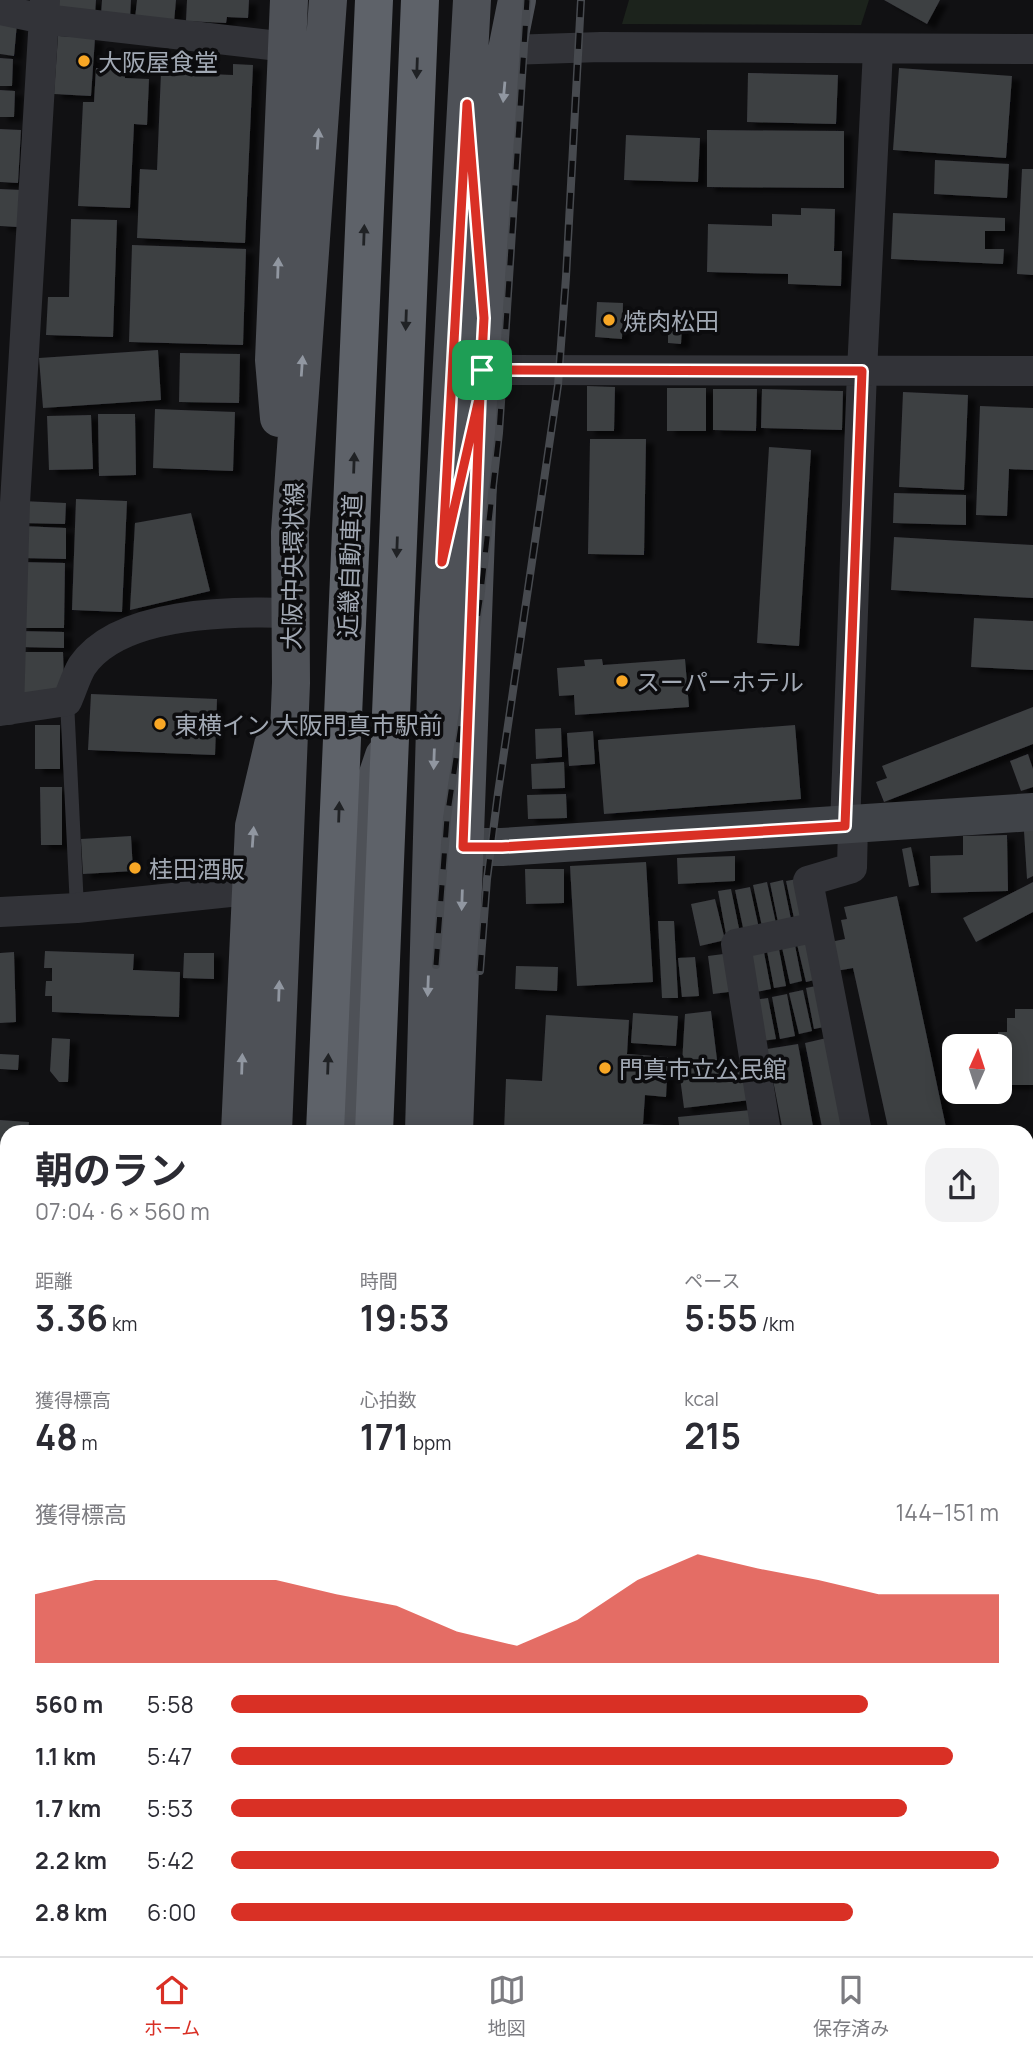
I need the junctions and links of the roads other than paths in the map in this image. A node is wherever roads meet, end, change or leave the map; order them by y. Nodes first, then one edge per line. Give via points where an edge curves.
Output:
1 (289, 0) edge
2 (328, 0) edge
3 (374, 0) edge
4 (420, 0) edge
5 (472, 0) edge
6 (517, 0) edge
7 (0, 10) edge
8 (45, 10) edge
9 (287, 47) junction
10 (1033, 49) edge
11 (507, 50) junction
12 (878, 50) junction
13 (467, 104) junction
14 (484, 318) junction
15 (1033, 370) edge
16 (862, 371) junction
17 (481, 382) junction
18 (8, 503) edge
19 (290, 531) junction
20 (442, 562) junction
21 (290, 612) junction
22 (438, 617) junction
23 (291, 682) junction
24 (67, 701) junction
25 (4, 710) edge
26 (1033, 812) edge
27 (849, 826) junction
28 (463, 847) junction
29 (249, 890) junction
30 (77, 908) junction
31 (0, 912) edge
32 (817, 927) junction
33 (240, 1125) edge
34 (273, 1125) edge
35 (300, 1125) edge
36 (325, 1125) edge
37 (350, 1125) edge
38 (374, 1125) edge
39 (424, 1125) edge
40 (454, 1125) edge
41 (765, 1125) edge
42 (856, 1125) edge

1 - 9 main road
19 -> 2 main road, 大阪中央環状線
36 -> 3 highway, 近畿自動車道
4 -> 38 highway, 近畿自動車道, bridge
5 - 13 main road
6 - 11 main road
7 - 8 street
8 - 9 street
8 - 18 street
19 -> 9 main road via 274,360
10 - 12 street
11 - 12 street
11 -> 14 main road
12 - 16 street
13 - 14 main road
13 - 20 main road
14 - 17 main road
15 - 16 street
16 - 17 street
16 - 27 street
17 - 20 main road
17 - 28 main road
18 - 25 street
19 - 21 main road, 大阪中央環状線
20 - 22 main road
21 - 23 main road, 大阪中央環状線
21 - 24 street via 239,611 135,629 110,639 83,666
22 - 37 main road via 378,771 362,836
22 -> 39 main road
29 -> 23 main road via 263,779
34 -> 23 main road, 大阪中央環状線
23 - 35 main road via 309,837
24 - 25 street
24 - 30 lane
26 - 27 street
27 - 28 street
27 - 32 street via 852,868 808,881
28 -> 40 main road
29 - 30 street
33 -> 29 main road
30 - 31 street
32 - 41 street via 736,944
32 - 42 street

